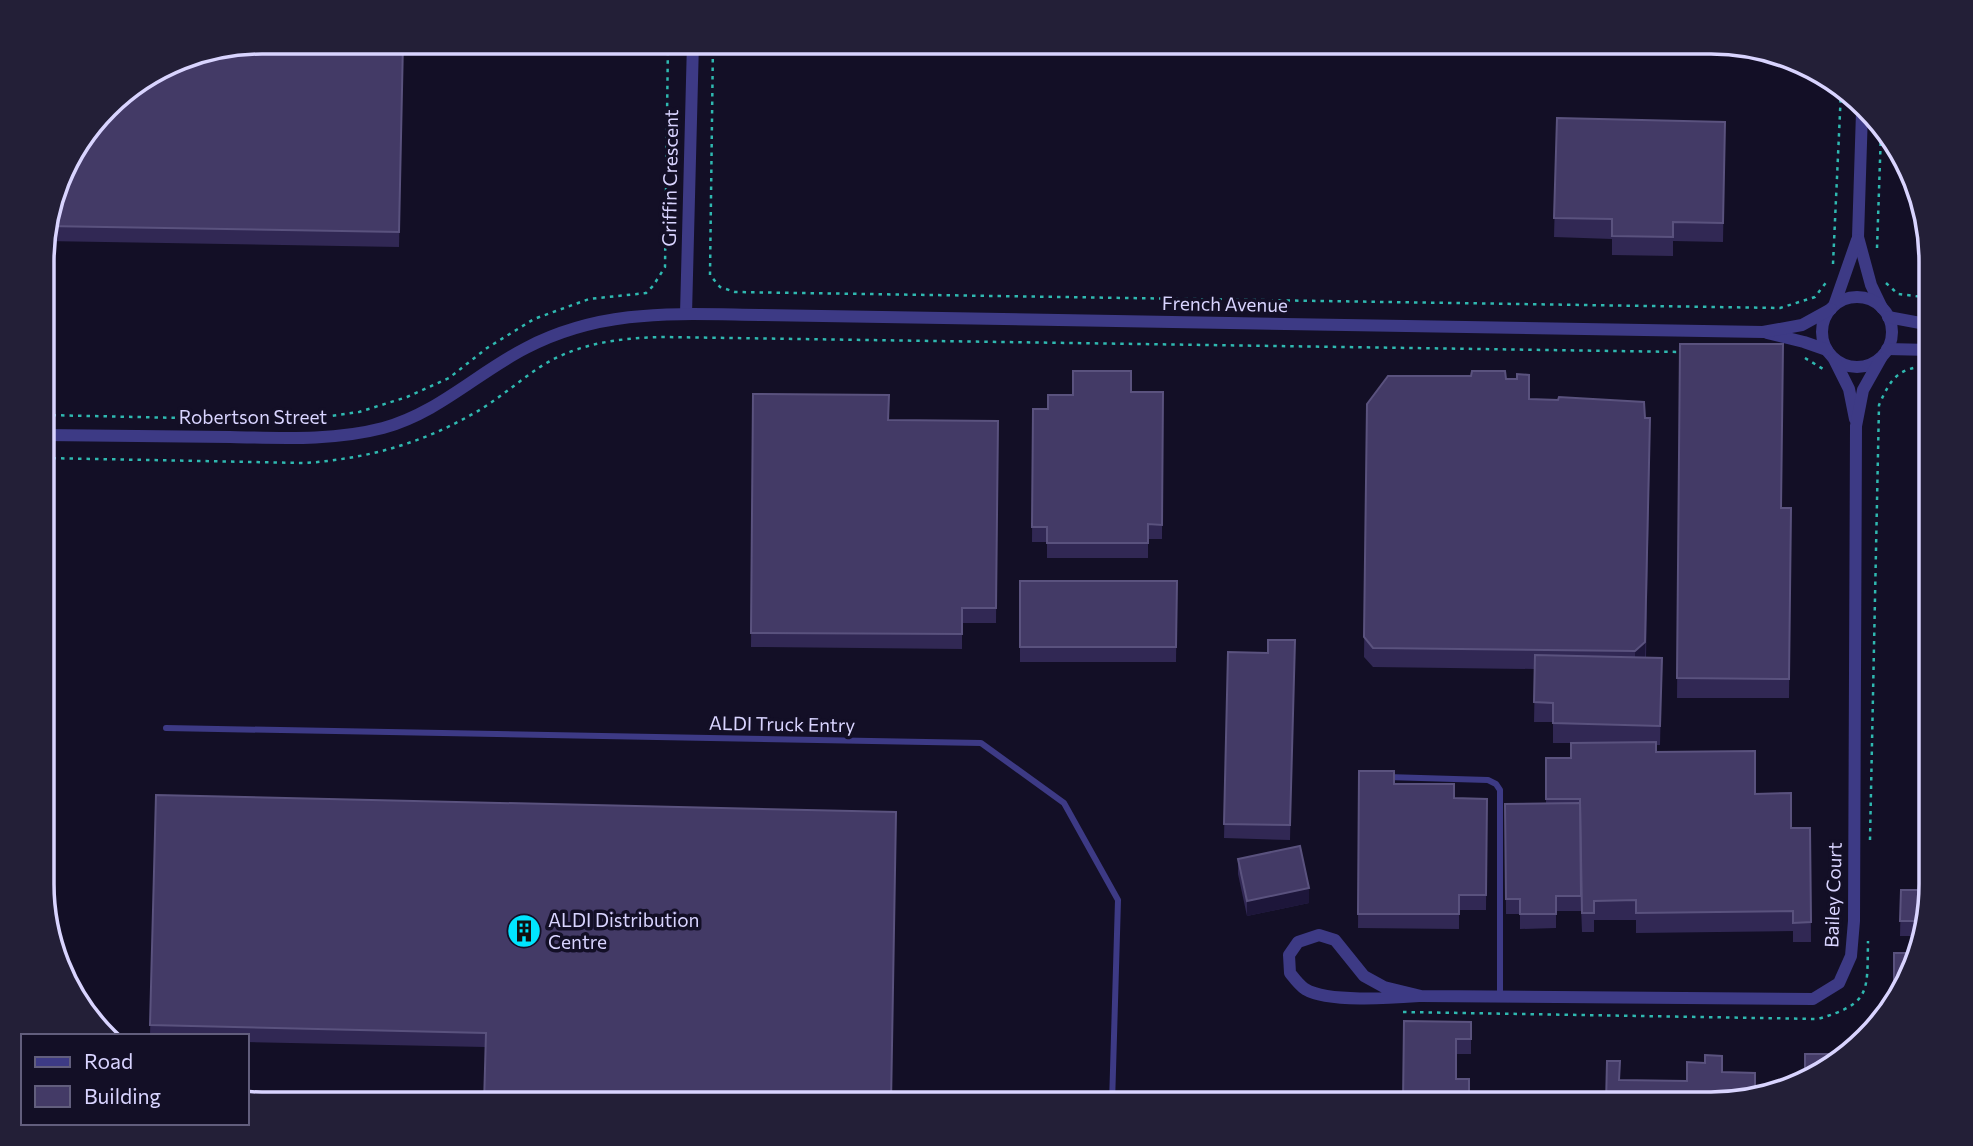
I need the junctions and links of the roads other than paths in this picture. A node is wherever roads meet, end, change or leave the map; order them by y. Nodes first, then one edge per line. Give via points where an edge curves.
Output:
1 (693, 54) edge
2 (1862, 119) edge
3 (1858, 237) junction
4 (1833, 306) junction
5 (1885, 312) junction
6 (686, 314) junction
7 (1918, 322) edge
8 (1763, 332) junction
9 (1918, 351) edge
10 (1884, 353) junction
11 (1830, 355) junction
12 (1856, 426) junction
13 (54, 435) edge
14 (166, 728) dead end
15 (1383, 777) edge
16 (1421, 996) junction
17 (1500, 997) junction
18 (1112, 1091) edge

1 - 6 street, Griffin Crescent
2 - 3 street
3 - 4 street
3 - 5 street via 1871,285
4 - 5 street via 1862,298
4 - 8 street, French Avenue via 1802,325
4 - 11 street via 1822,329
5 - 7 street
5 - 10 street via 1891,327
6 - 8 street, French Avenue
6 - 13 street, Robertson Street via 632,316 567,331 525,349 442,403 384,428 326,438
8 - 11 street, French Avenue via 1804,342
9 - 10 street
10 - 11 street via 1863,367 1843,364
10 - 12 street, Bailey Court via 1863,390
11 - 12 street, Bailey Court via 1849,389
12 - 17 street, Bailey Court via 1854,921 1851,956 1839,983 1813,999
14 - 18 lane, ALDI Truck Entry via 981,743 1064,803 1118,900
15 - 17 lane via 1488,780 1500,790
16 - 16 street, Bailey Court via 1323,996 1304,989 1290,973 1289,955 1298,942 1318,935 1335,940 1364,976 1384,987
16 - 17 street, Bailey Court

